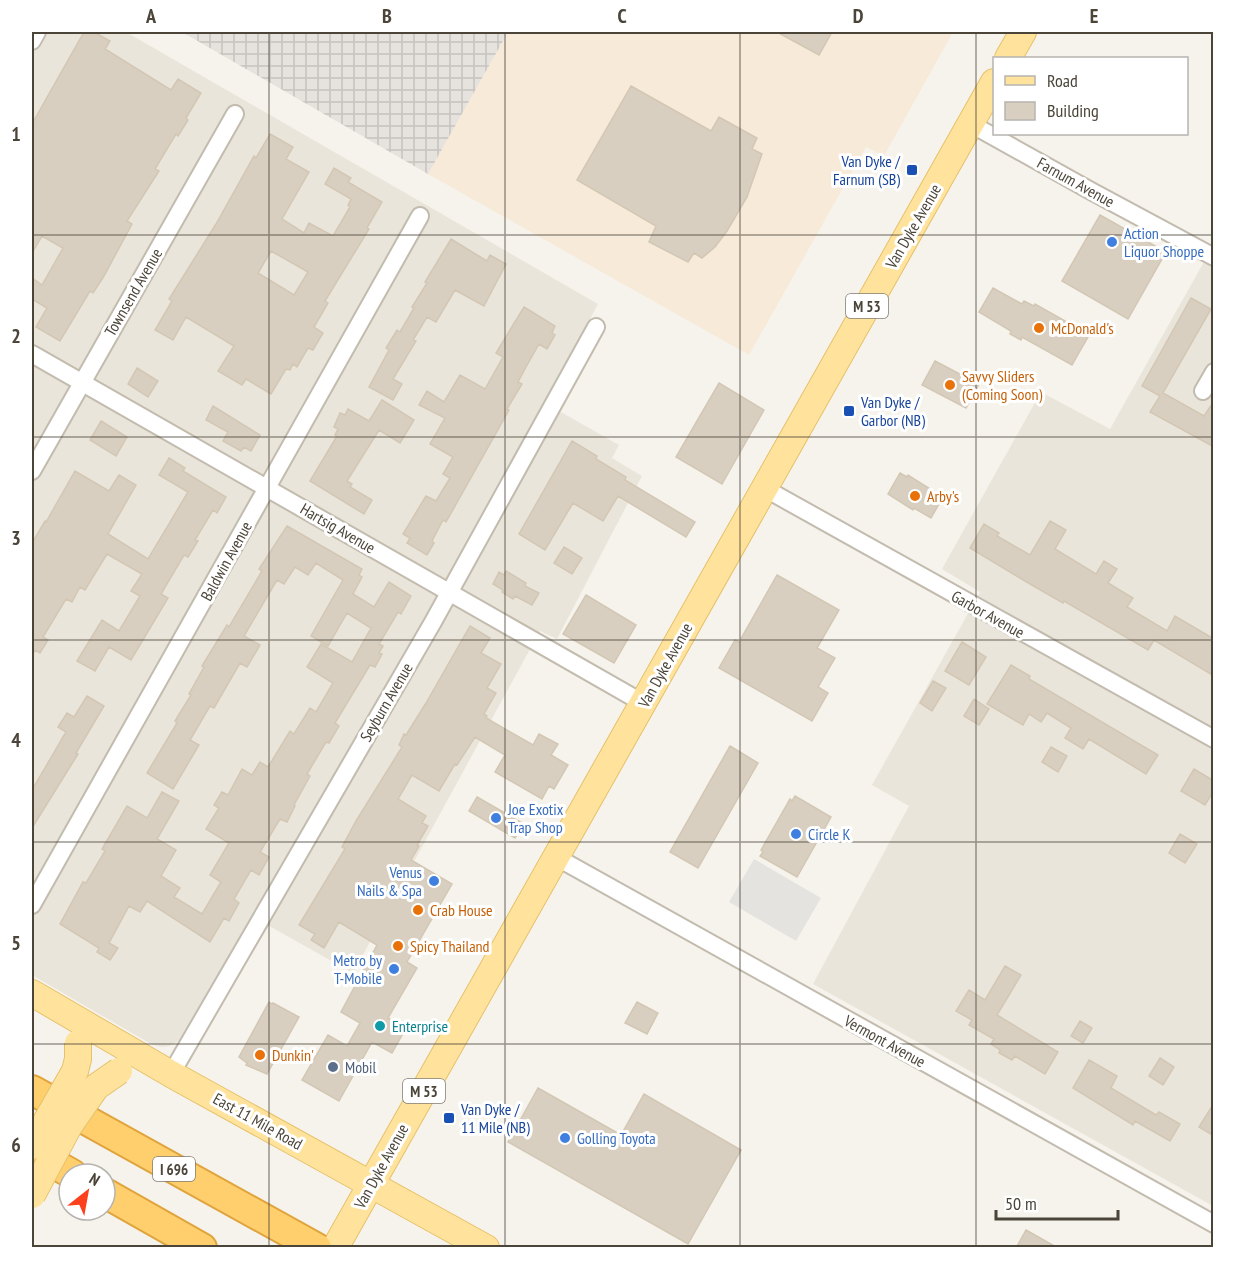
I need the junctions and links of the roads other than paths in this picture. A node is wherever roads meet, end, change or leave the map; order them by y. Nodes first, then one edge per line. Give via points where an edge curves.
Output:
1 (37, 32) edge
2 (1023, 32) edge
3 (32, 41) edge
4 (1009, 57) edge
5 (993, 84) edge
6 (235, 114) dead end
7 (971, 124) junction
8 (420, 216) dead end
9 (1214, 257) edge
10 (596, 327) dead end
11 (32, 354) edge
12 (1214, 372) edge
13 (81, 382) junction
14 (1203, 391) dead end
15 (32, 471) edge
16 (267, 488) junction
17 (764, 488) junction
18 (449, 592) junction
19 (643, 704) junction
20 (1214, 739) edge
21 (556, 857) junction
22 (32, 905) edge
23 (32, 993) edge
24 (73, 1017) junction
25 (161, 1068) junction
26 (32, 1090) edge
27 (32, 1146) edge
28 (32, 1151) edge
29 (57, 1165) edge
30 (366, 1193) junction
31 (32, 1195) edge
32 (117, 1200) edge
33 (1214, 1224) edge
34 (202, 1248) edge
35 (317, 1248) edge
36 (335, 1248) edge
37 (486, 1248) edge

1 - 3 street
2 - 4 main road
5 - 7 main road, Van Dyke Avenue / M 53
6 - 13 street, Townsend Avenue
7 - 9 street, Farnum Avenue
7 - 17 main road, Van Dyke Avenue / M 53
8 - 16 street, Baldwin Avenue
10 - 18 street, Seyburn Avenue
11 - 13 street, Hartsig Avenue
12 - 14 street
13 - 15 street, Townsend Avenue
13 - 16 street, Hartsig Avenue
16 - 18 street, Hartsig Avenue
16 - 22 street, Baldwin Avenue
17 - 19 main road, Van Dyke Avenue / M 53
17 - 20 street, Garbor Avenue
18 - 19 street, Hartsig Avenue
18 - 25 street, Seyburn Avenue
19 - 21 main road, Van Dyke Avenue / M 53
21 - 30 main road, Van Dyke Avenue / M 53
21 - 33 street, Vermont Avenue
23 - 24 main road, East 11 Mile Road
24 - 25 main road, East 11 Mile Road
24 - 27 main road, bridge via 78,1043 75,1071
25 - 30 main road, East 11 Mile Road
25 - 31 main road, bridge via 119,1071 96,1087 69,1126
26 - 35 highway, I 696
28 - 29 highway
30 - 36 main road, Van Dyke Avenue / M 53
30 - 37 main road, East 11 Mile Road
32 - 34 highway

